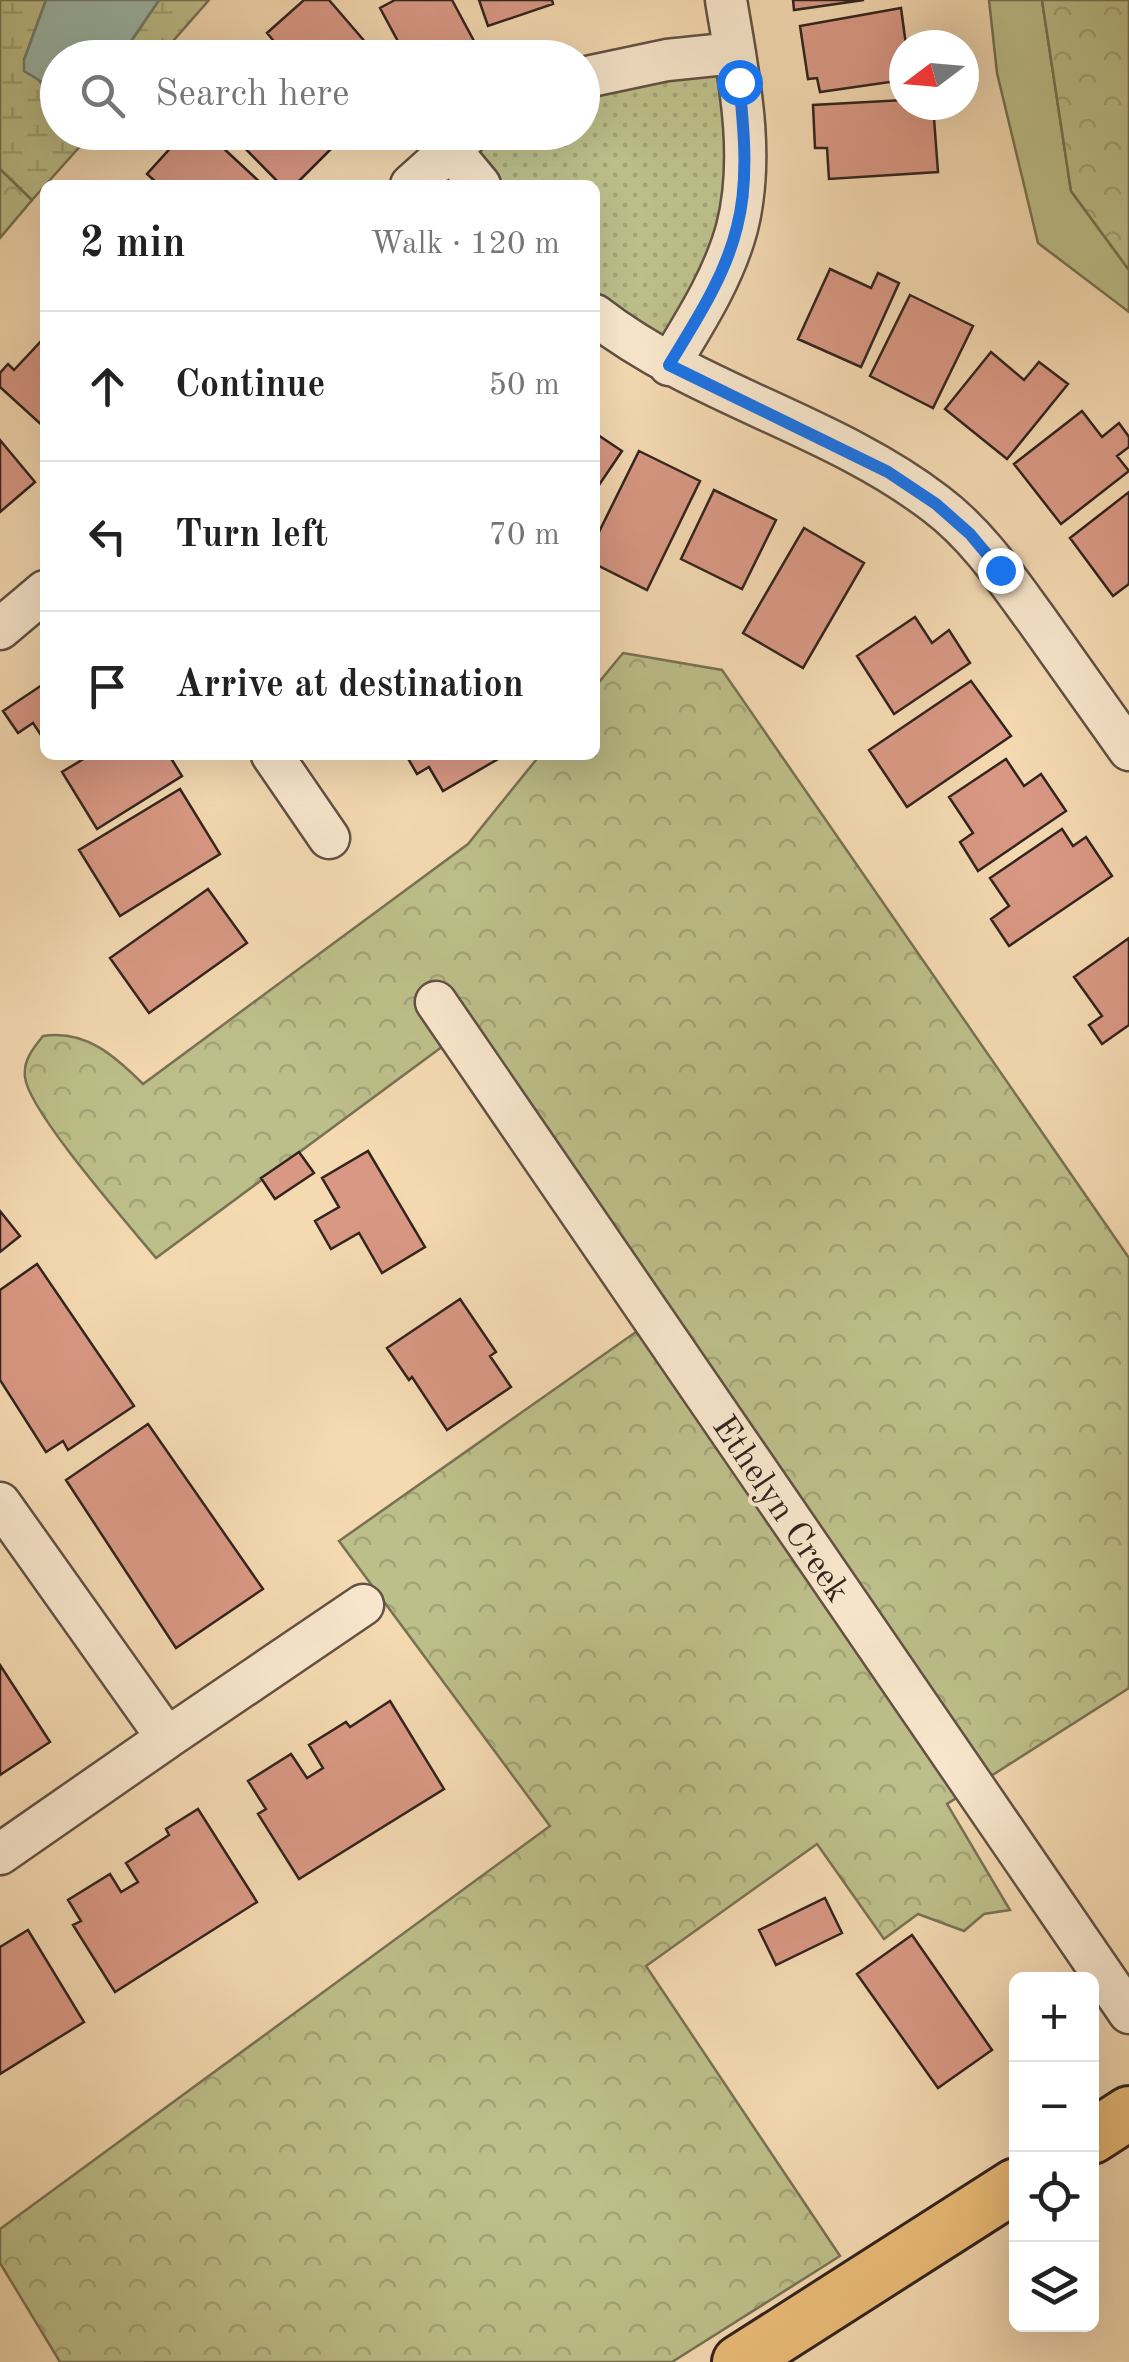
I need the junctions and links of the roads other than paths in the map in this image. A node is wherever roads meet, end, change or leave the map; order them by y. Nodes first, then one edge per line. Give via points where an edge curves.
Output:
1 (726, 0) edge
2 (735, 53) junction
3 (600, 74) edge
4 (450, 150) edge
5 (464, 150) edge
6 (417, 180) edge
7 (478, 180) edge
8 (600, 317) edge
9 (669, 365) junction
10 (40, 595) edge
11 (0, 629) edge
12 (1129, 750) edge
13 (275, 760) edge
14 (329, 838) dead end
15 (436, 1002) dead end
16 (0, 1503) edge
17 (363, 1605) dead end
18 (167, 1738) junction
19 (0, 1854) edge
20 (1129, 2014) edge
21 (1129, 2113) edge
22 (1099, 2132) edge
23 (1009, 2189) edge
24 (864, 2282) junction
25 (739, 2362) edge
26 (777, 2362) edge

1 - 2 street
2 - 3 street
2 - 9 street via 744,159 737,228 706,302
4 - 6 street
5 - 7 street
8 - 9 street
9 - 12 street via 888,472 936,504 1000,570
10 - 11 street
13 - 14 street
15 - 20 street, Ethelyn Creek
16 - 18 street
17 - 18 street
18 - 19 street
21 - 22 main road
23 - 24 main road
24 - 25 main road
24 - 26 main road

